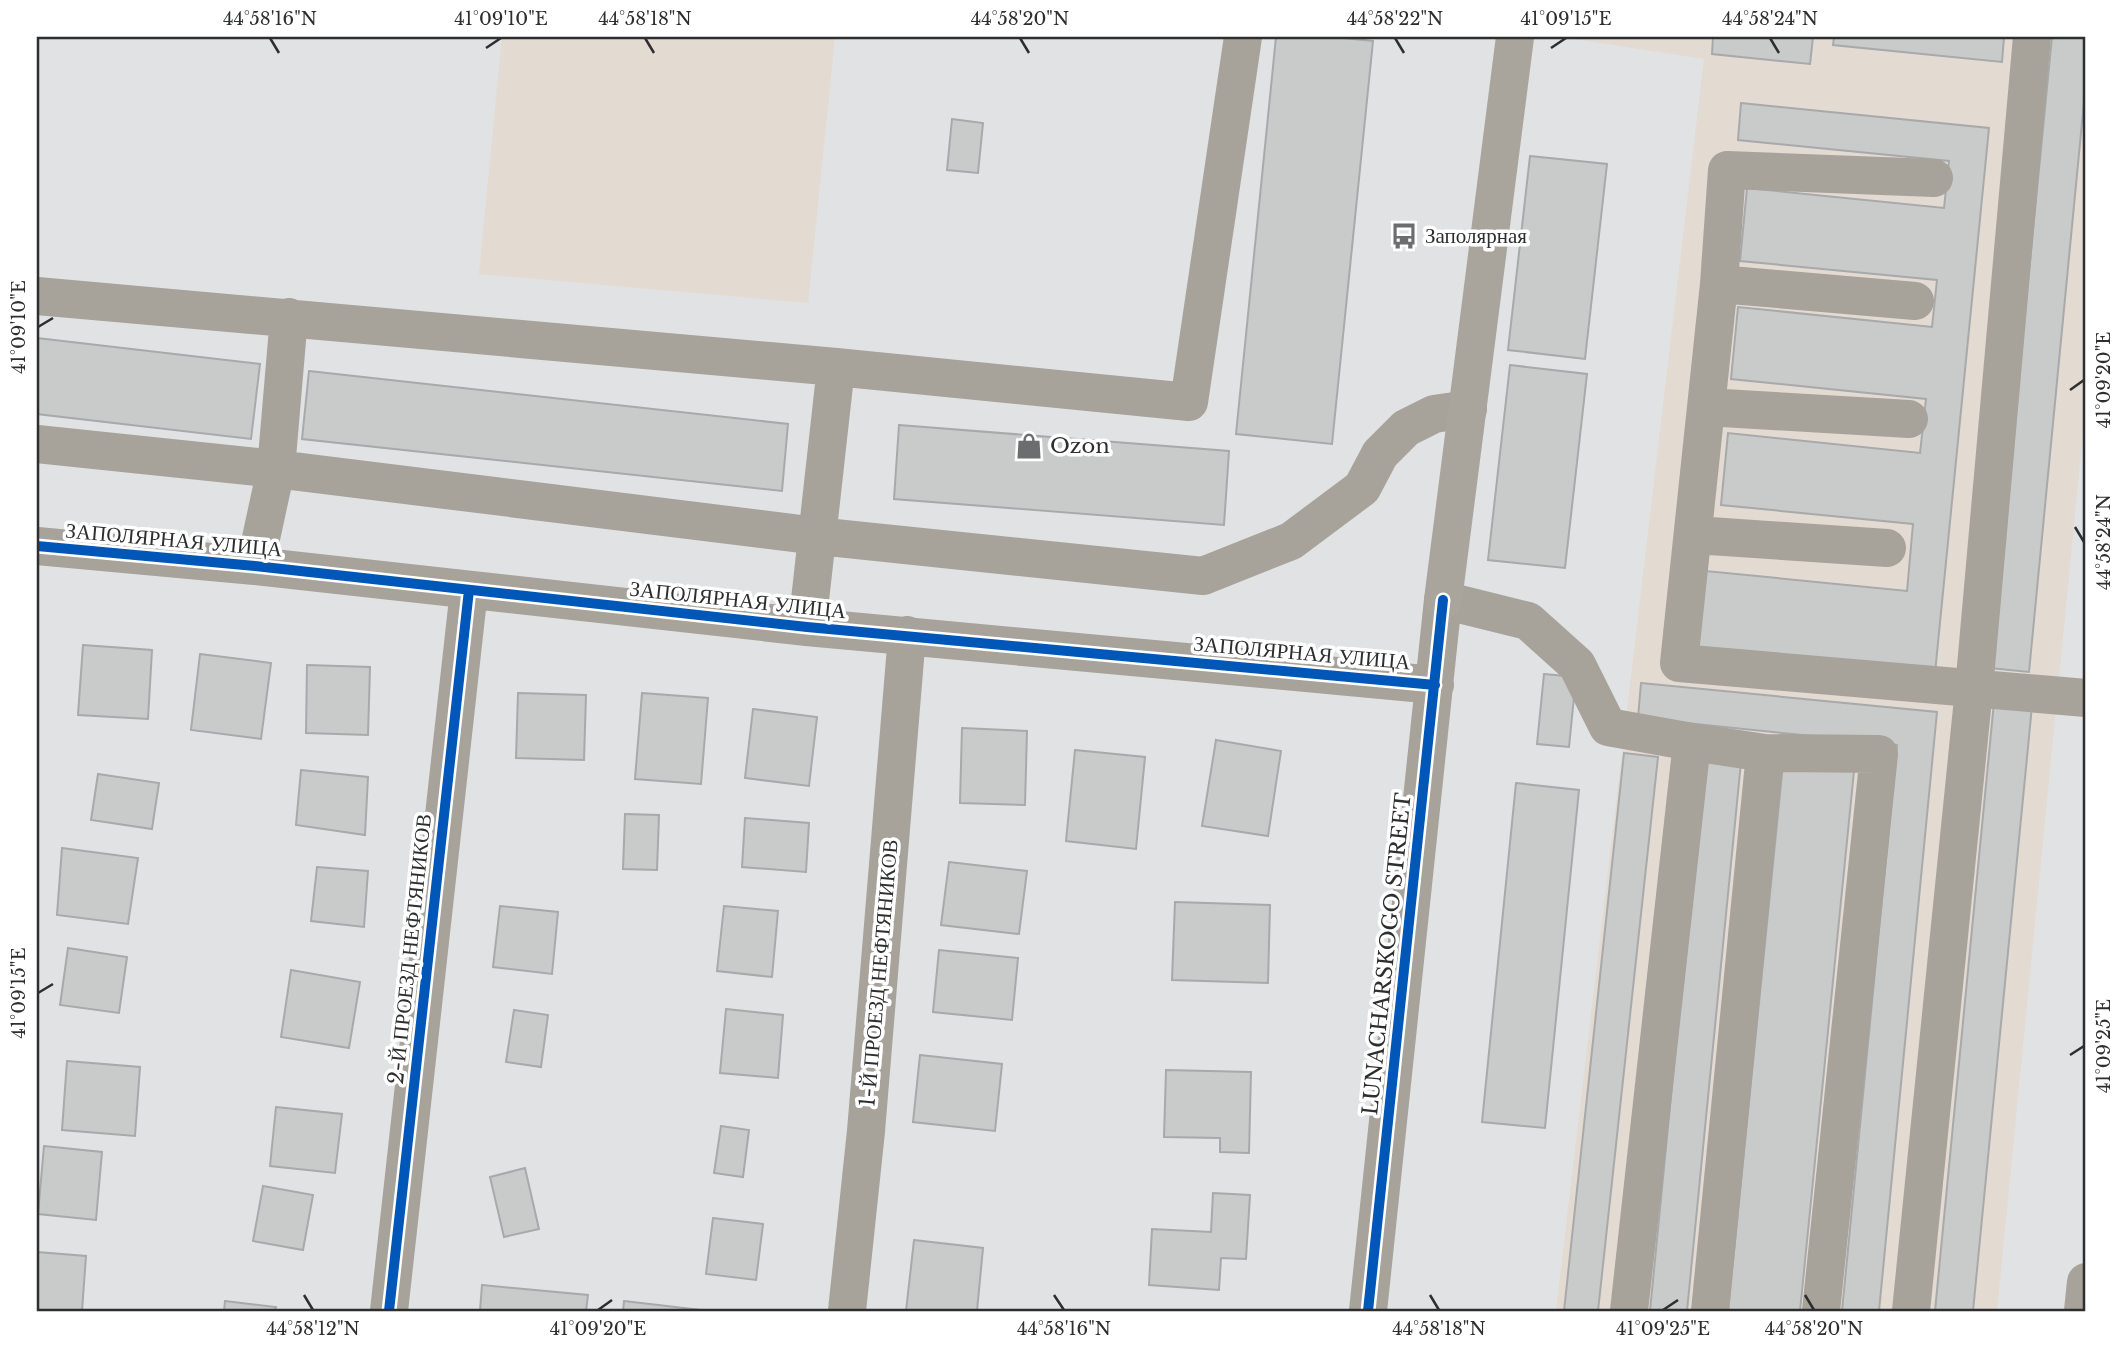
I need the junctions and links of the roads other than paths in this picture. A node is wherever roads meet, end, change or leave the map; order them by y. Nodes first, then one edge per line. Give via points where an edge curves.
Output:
1 (1243, 37) edge
2 (1515, 37) edge
3 (2032, 37) edge
4 (1934, 178) dead end
5 (1720, 284) junction
6 (37, 296) edge
7 (1915, 301) dead end
8 (289, 317) junction
9 (836, 367) junction
10 (1706, 407) junction
11 (1468, 408) junction
12 (1909, 419) dead end
13 (37, 444) edge
14 (276, 469) junction
15 (817, 536) junction
16 (1695, 536) junction
17 (37, 546) edge
18 (1886, 548) dead end
19 (255, 566) junction
20 (469, 590) junction
21 (1443, 600) junction
22 (807, 627) junction
23 (907, 635) junction
24 (1435, 685) junction
25 (1973, 689) junction
26 (2086, 698) edge
27 (1692, 743) junction
28 (1765, 753) junction
29 (2086, 1282) edge
30 (389, 1311) edge
31 (847, 1311) edge
32 (1368, 1311) edge
33 (1629, 1311) edge
34 (1710, 1311) edge
35 (1821, 1311) edge
36 (1911, 1311) edge
37 (2083, 1311) edge

1 - 9 street via 1189,402
2 - 11 main road, LUNACHARSKOGO STREET
3 - 25 street
4 - 5 street via 1727,170
5 - 7 street
5 - 10 street
6 - 8 street
8 - 9 street
8 - 14 street
9 - 15 street
10 - 12 street
10 - 16 street
11 - 15 street via 1434,414 1406,428 1380,453 1362,488 1291,541 1203,576
11 - 21 main road, LUNACHARSKOGO STREET
13 - 14 street
14 - 15 street
14 - 19 street
15 - 22 street
16 - 18 street
16 - 25 street via 1679,663
17 - 19 street, ЗАПОЛЯРНАЯ УЛИЦА
19 - 20 street, ЗАПОЛЯРНАЯ УЛИЦА
20 - 22 street, ЗАПОЛЯРНАЯ УЛИЦА
20 - 30 street, 2-Й ПРОЕЗД НЕФТЯНИКОВ
21 - 24 street, LUNACHARSKOGO STREET
21 - 27 street via 1528,621 1577,665 1608,727
22 - 23 street, ЗАПОЛЯРНАЯ УЛИЦА
23 - 24 street, ЗАПОЛЯРНАЯ УЛИЦА
23 - 31 street, 1-Й ПРОЕЗД НЕФТЯНИКОВ
24 - 32 street, LUNACHARSKOGO STREET
25 - 26 street
25 - 36 street
27 - 28 street
27 - 33 street
28 - 34 street
28 - 35 street via 1878,754
29 - 37 street

